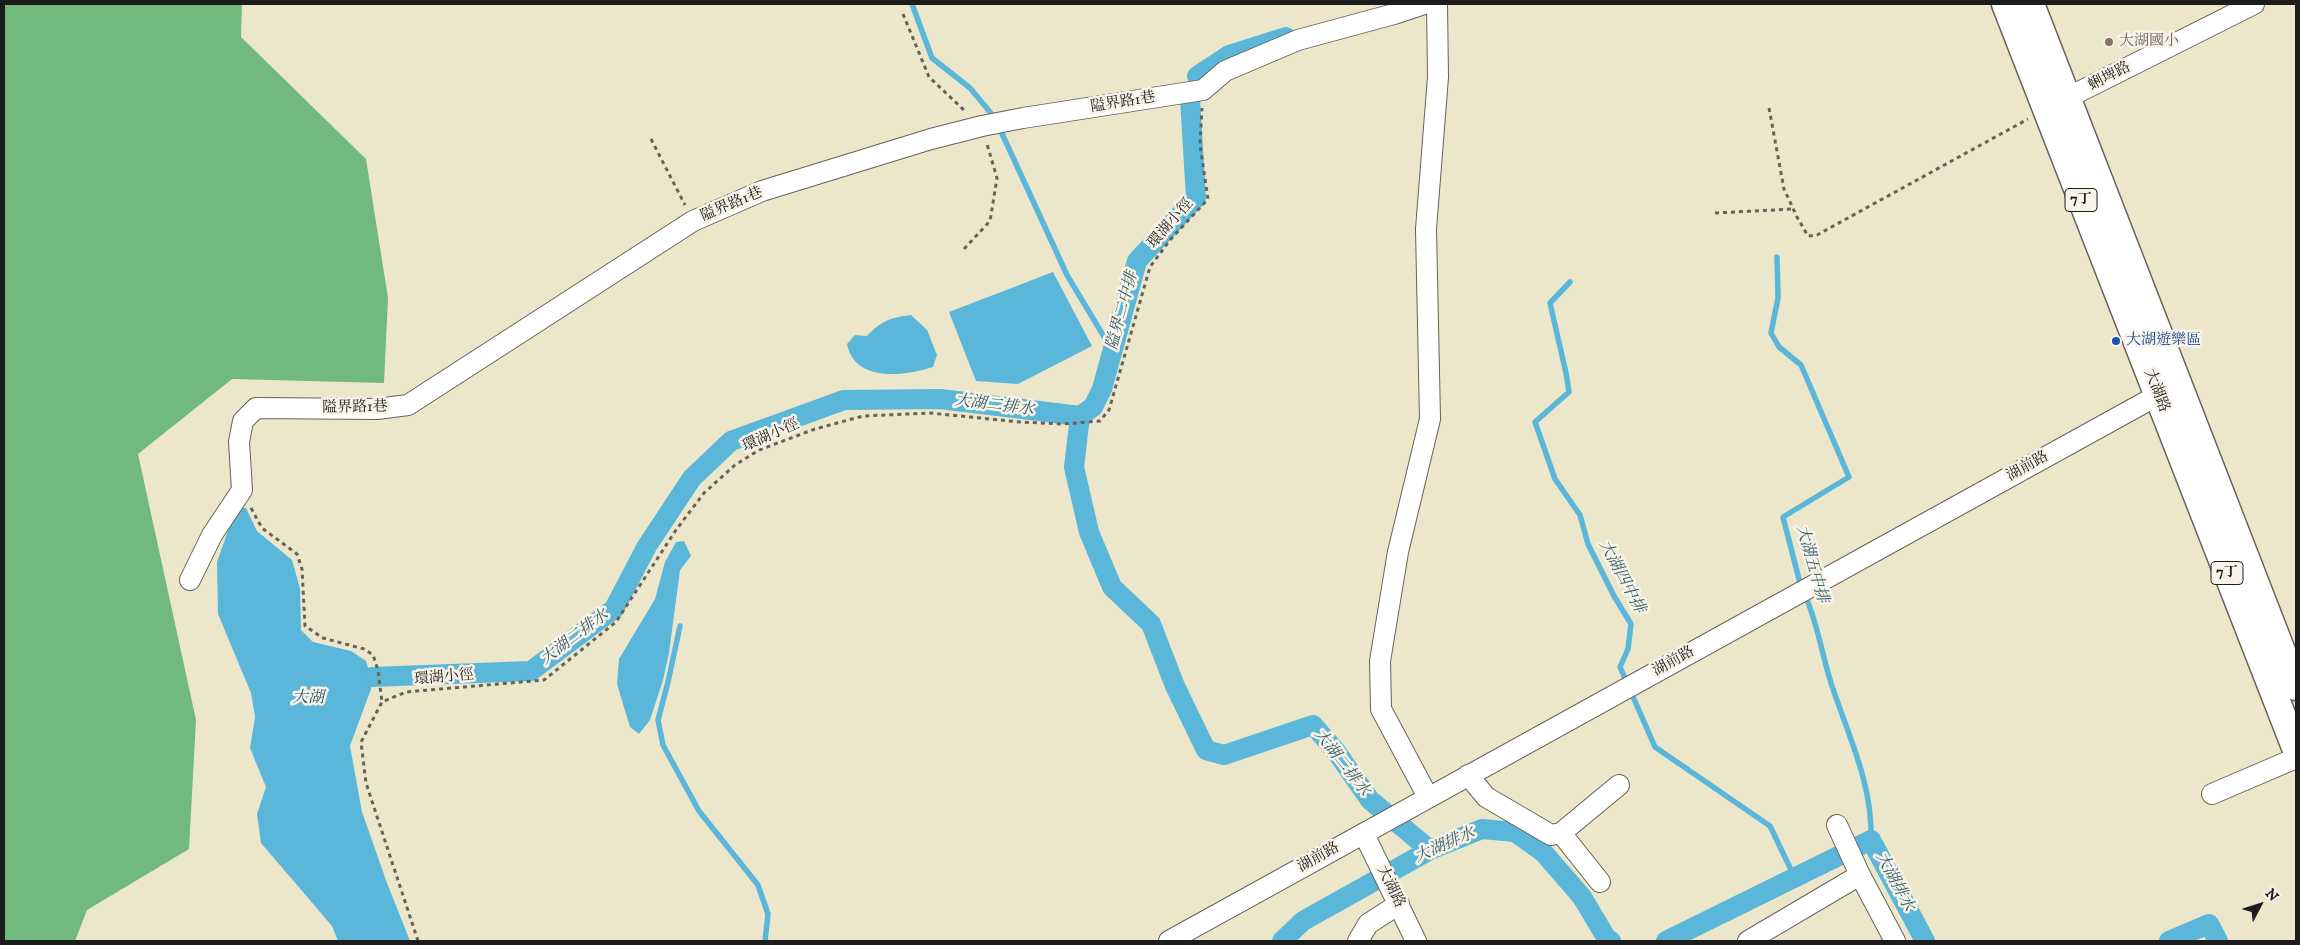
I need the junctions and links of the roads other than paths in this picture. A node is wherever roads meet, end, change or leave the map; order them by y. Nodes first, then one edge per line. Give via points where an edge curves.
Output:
1 (1424, 4) edge
2 (1437, 4) edge
3 (2005, 4) edge
4 (2032, 4) edge
5 (2254, 4) edge
6 (2057, 103) junction
7 (2168, 390) junction
8 (190, 580) dead end
9 (2296, 687) edge
10 (2296, 750) edge
11 (2296, 758) edge
12 (1468, 775) junction
13 (1619, 785) dead end
14 (2212, 794) dead end
15 (1428, 797) junction
16 (1837, 824) dead end
17 (1561, 833) junction
18 (1364, 834) junction
19 (1860, 875) junction
20 (1600, 882) dead end
21 (1399, 904) junction
22 (1169, 941) edge
23 (1358, 941) edge
24 (1416, 941) edge
25 (1748, 941) edge
26 (1895, 941) edge

1 - 8 street, 隘界路1巷 via 1298,40 1225,71 1203,90 1023,118 931,139 762,191 693,221 408,405 377,409 256,408 243,421 240,442 242,490 212,535
2 - 15 street via 1438,78 1426,229 1430,419 1398,552 1380,661 1381,709
3 - 6 main road, 大湖路 / 7丁
4 - 6 main road, 大湖路 / 7丁
5 - 6 street, 蜊埤路
6 - 7 main road, 大湖路 / 7丁
7 - 9 main road, 大湖路 / 7丁
7 - 10 main road, 大湖路 / 7丁
7 - 12 street, 湖前路
11 - 14 street
12 - 15 street, 湖前路
12 - 17 street via 1486,797 1551,835
13 - 17 street
15 - 18 street, 湖前路
16 - 19 street
17 - 20 street
18 - 21 street, 大湖路
18 - 22 street, 湖前路
19 - 25 street
19 - 26 street
21 - 23 street via 1368,924
21 - 24 street, 大湖路

